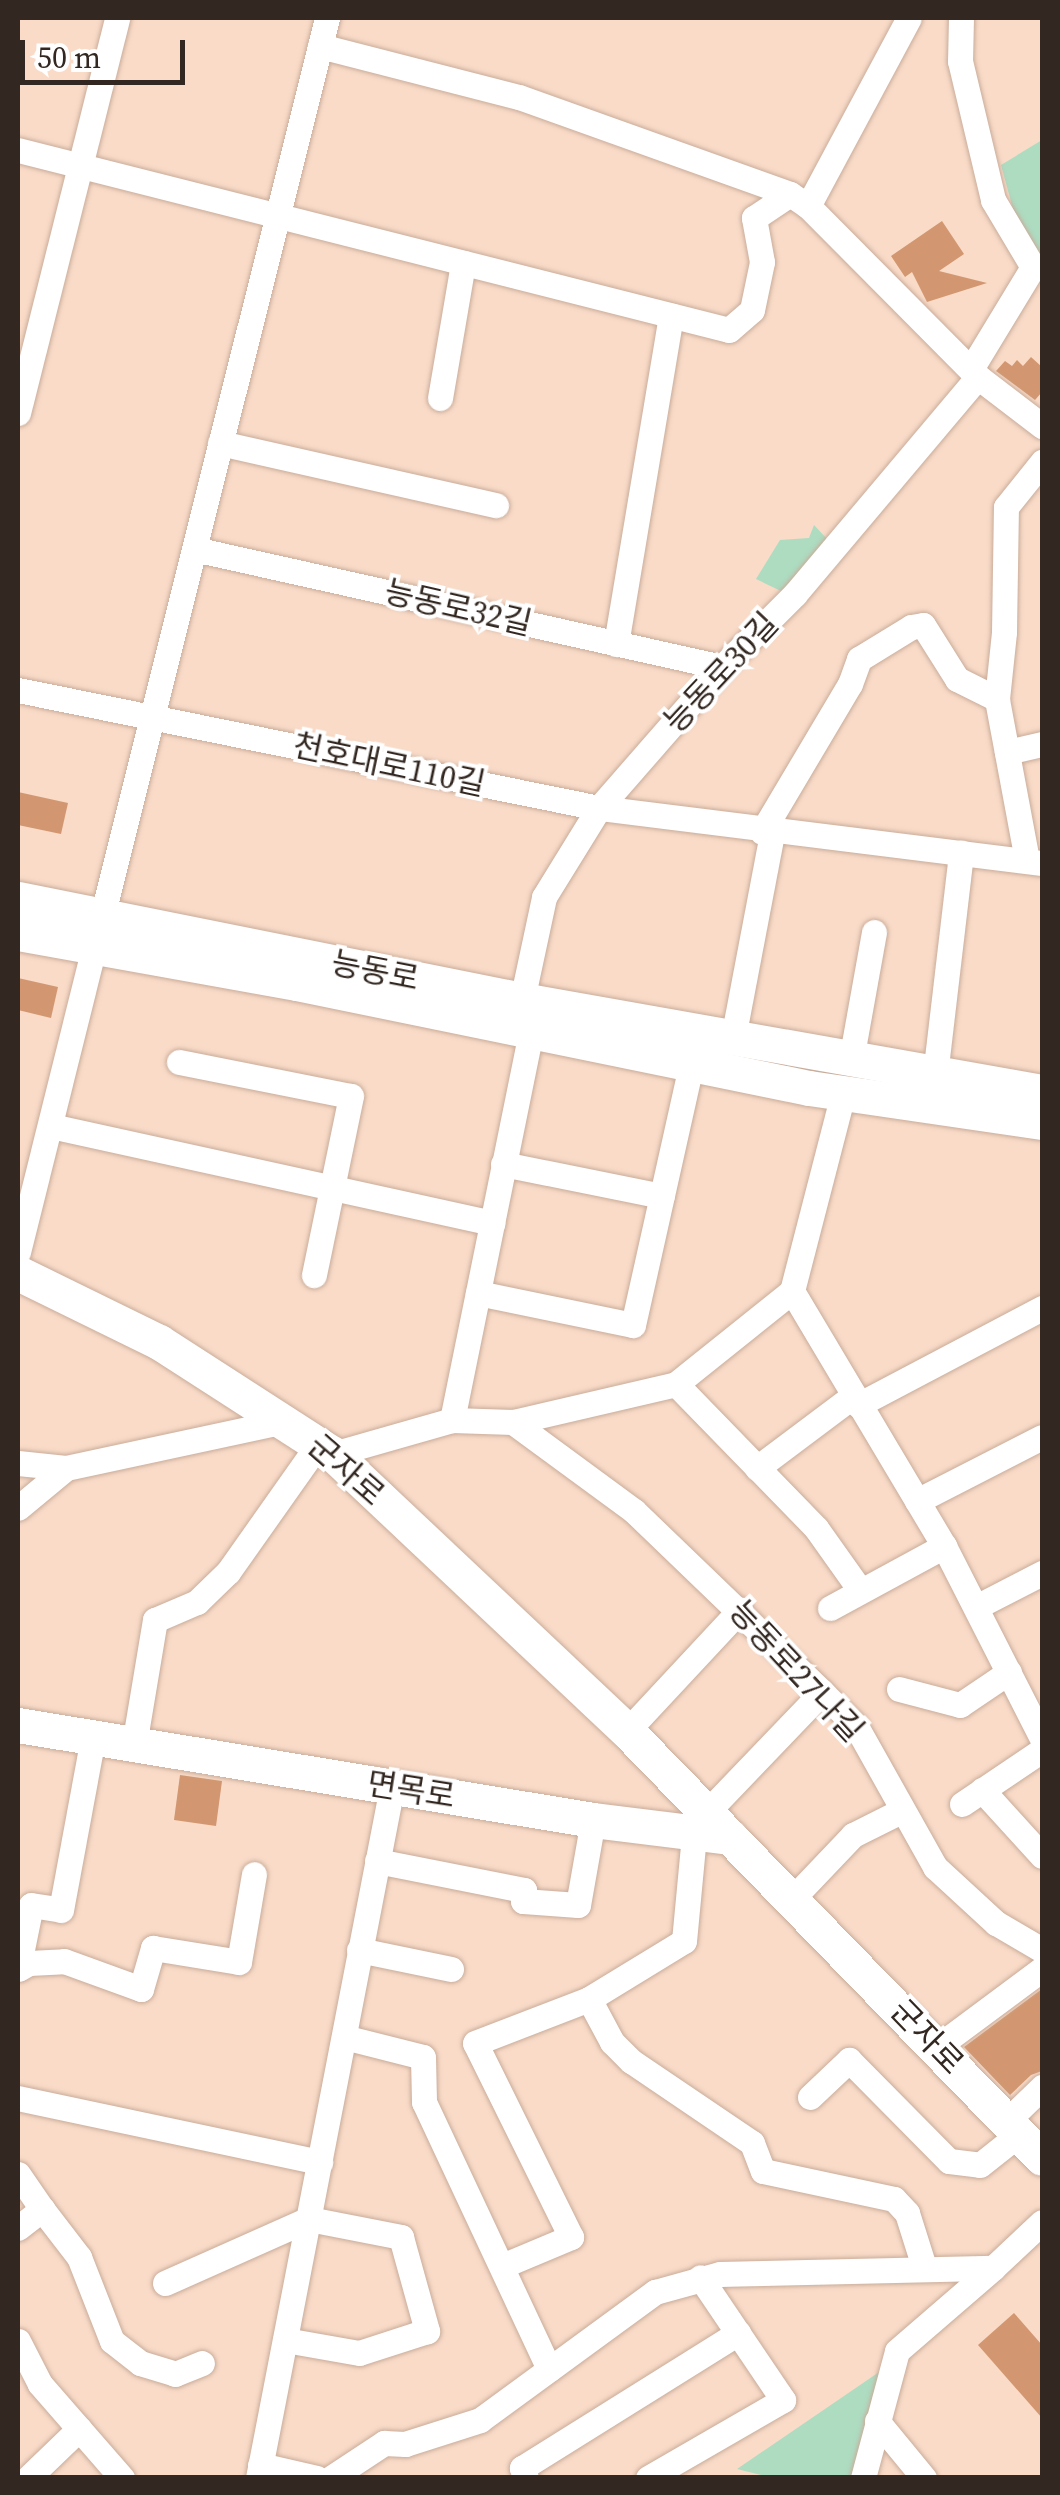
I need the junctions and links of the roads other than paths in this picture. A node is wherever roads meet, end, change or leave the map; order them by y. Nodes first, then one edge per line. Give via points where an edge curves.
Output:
1 (118, 18) edge
2 (327, 18) edge
3 (909, 18) edge
4 (961, 18) edge
5 (320, 46) junction
6 (18, 150) edge
7 (80, 166) junction
8 (799, 200) junction
9 (277, 216) junction
10 (464, 263) junction
11 (1038, 267) edge
12 (671, 316) junction
13 (974, 373) junction
14 (440, 398) dead end
15 (18, 413) edge
16 (1042, 426) edge
17 (220, 444) junction
18 (1042, 462) edge
19 (496, 505) dead end
20 (194, 549) junction
21 (616, 644) junction
22 (722, 667) junction
23 (18, 690) edge
24 (997, 699) junction
25 (151, 717) junction
26 (1042, 744) edge
27 (1007, 752) junction
28 (599, 808) junction
29 (767, 832) junction
30 (961, 854) junction
31 (1035, 862) edge
32 (18, 900) edge
33 (98, 932) junction
34 (874, 932) dead end
35 (18, 933) edge
36 (526, 1017) junction
37 (733, 1038) junction
38 (179, 1062) dead end
39 (691, 1065) junction
40 (848, 1075) junction
41 (935, 1075) junction
42 (1042, 1092) edge
43 (1042, 1122) edge
44 (52, 1126) junction
45 (504, 1164) junction
46 (332, 1188) junction
47 (662, 1196) junction
48 (492, 1223) junction
49 (18, 1252) edge
50 (18, 1273) edge
51 (314, 1275) dead end
52 (792, 1291) junction
53 (478, 1293) junction
54 (1042, 1308) edge
55 (676, 1384) junction
56 (855, 1400) junction
57 (452, 1420) junction
58 (286, 1421) junction
59 (513, 1422) junction
60 (1042, 1437) edge
61 (326, 1448) junction
62 (18, 1463) edge
63 (66, 1468) junction
64 (757, 1468) junction
65 (917, 1500) junction
66 (20, 1506) edge
67 (18, 1531) edge
68 (944, 1546) junction
69 (1042, 1573) edge
70 (860, 1590) junction
71 (830, 1608) dead end
72 (976, 1608) junction
73 (740, 1610) junction
74 (1009, 1672) junction
75 (899, 1689) dead end
76 (822, 1692) junction
77 (20, 1730) edge
78 (628, 1732) junction
79 (93, 1738) junction
80 (1042, 1738) edge
81 (134, 1745) junction
82 (1042, 1750) edge
83 (392, 1787) junction
84 (902, 1811) junction
85 (593, 1820) junction
86 (710, 1828) junction
87 (1042, 1856) edge
88 (377, 1861) junction
89 (254, 1874) dead end
90 (792, 1898) junction
91 (359, 1950) junction
92 (1042, 1950) edge
93 (19, 1969) edge
94 (451, 1969) dead end
95 (1042, 1969) edge
96 (590, 1998) junction
97 (344, 2037) junction
98 (937, 2047) junction
99 (1042, 2087) edge
100 (810, 2097) dead end
101 (18, 2098) edge
102 (1023, 2138) edge
103 (320, 2162) junction
104 (18, 2174) edge
105 (42, 2209) junction
106 (309, 2219) junction
107 (1042, 2222) edge
108 (18, 2228) edge
109 (502, 2266) junction
110 (924, 2267) junction
111 (993, 2268) junction
112 (700, 2277) junction
113 (166, 2283) dead end
114 (738, 2333) junction
115 (285, 2340) junction
116 (20, 2352) edge
117 (202, 2363) dead end
118 (549, 2369) junction
119 (877, 2421) junction
120 (79, 2429) junction
121 (259, 2471) edge
122 (524, 2473) edge
123 (28, 2478) edge
124 (122, 2478) edge
125 (317, 2478) edge
126 (331, 2478) edge
127 (648, 2478) edge
128 (863, 2478) edge
129 (924, 2478) edge

1 - 7 street
2 - 5 street
3 - 8 street
4 - 11 street via 960,60 993,200
5 - 8 street via 519,97
5 - 9 street
6 - 7 street
7 - 9 street
7 - 15 street
8 - 12 street via 754,218 762,262 752,310 730,330
8 - 13 street
9 - 10 street
9 - 17 street
10 - 12 street
10 - 14 street
11 - 13 street, 능동로30길
12 - 21 street
13 - 16 street
13 - 22 street, 능동로30길 via 795,594
17 - 19 street
17 - 20 street
18 - 24 street via 1006,507
20 - 21 street, 능동로32길
20 - 25 street
21 - 22 street, 능동로32길
22 - 28 street, 능동로30길
23 - 25 street, 천호대로110길
24 - 27 street
24 - 29 street via 957,679 936,640 917,625 860,659
25 - 28 street, 천호대로110길
25 - 33 street
26 - 27 street
27 - 31 street
28 - 29 street, 천호대로110길
28 - 36 street, 능동로30길 via 544,897
29 - 30 street, 천호대로110길
29 - 37 street
30 - 31 street, 천호대로110길
30 - 41 street
32 - 33 street, 능동로
33 - 35 street, 능동로
33 - 36 street, 능동로 via 297,983
33 - 44 street
34 - 40 street
36 - 37 street, 능동로
36 - 39 street, 능동로
36 - 45 street, 능동로30길
37 - 40 street, 능동로
38 - 46 street via 352,1096
39 - 40 street, 능동로 via 810,1088
39 - 47 street
40 - 41 street, 능동로
40 - 43 street, 능동로
40 - 52 street
41 - 42 street, 능동로
44 - 46 street
44 - 49 street
45 - 47 street
45 - 48 street, 능동로30길
46 - 48 street
46 - 51 street
47 - 53 street via 632,1325
48 - 53 street, 능동로30길
50 - 58 street, 군자로 via 160,1342
52 - 55 street
52 - 56 street
53 - 57 street, 능동로30길
54 - 56 street
55 - 59 street
55 - 64 street
56 - 64 street
56 - 65 street
57 - 59 street
57 - 61 street
58 - 61 street, 군자로
58 - 63 street
59 - 73 street, 능동로27나길 via 634,1511
60 - 65 street
61 - 78 street, 군자로
61 - 81 street via 228,1572 197,1602 154,1620
62 - 63 street
63 - 66 street
64 - 70 street via 816,1528
65 - 68 street
66 - 67 street
68 - 70 street
68 - 72 street
69 - 72 street
70 - 71 street
72 - 74 street
73 - 76 street, 능동로27나길
73 - 78 street
74 - 75 street via 960,1705
74 - 80 street
76 - 84 street, 능동로27나길 via 856,1726
76 - 86 street
77 - 79 street, 면목로
78 - 86 street, 군자로
79 - 81 street, 면목로
79 - 93 street via 61,1910 31,1905
81 - 83 street, 면목로
82 - 87 street via 972,1797
83 - 85 street, 면목로
83 - 88 street
84 - 90 street via 853,1836
84 - 92 street, 능동로27나길 via 935,1867 996,1922
85 - 86 street, 면목로
85 - 88 street via 578,1905 523,1901 524,1890
86 - 90 street, 군자로
86 - 96 street via 684,1941
88 - 91 street
89 - 93 street via 239,1962 153,1948 141,1989 64,1961
90 - 98 street, 군자로
91 - 94 street
91 - 97 street
95 - 98 street
96 - 109 street via 475,2043 571,2237
96 - 110 street via 612,2042 631,2062 752,2143 762,2171 894,2199 907,2213
97 - 103 street
97 - 109 street via 423,2057 424,2102
98 - 102 street, 군자로
99 - 102 street
100 - 102 street via 849,2060 949,2162 980,2164
101 - 103 street
103 - 106 street
104 - 105 street
105 - 108 street
105 - 117 street via 79,2257 112,2341 140,2363 175,2374
106 - 113 street
106 - 115 street
106 - 115 street via 400,2236 426,2331 359,2353
107 - 111 street
109 - 118 street
110 - 111 street
110 - 112 street
111 - 119 street via 897,2351
112 - 114 street
112 - 118 street via 655,2292
114 - 122 street
114 - 127 street via 783,2400
115 - 121 street
116 - 120 street
118 - 126 street via 480,2420 405,2444 384,2444
119 - 128 street
119 - 129 street
120 - 123 street
120 - 124 street
121 - 125 street

